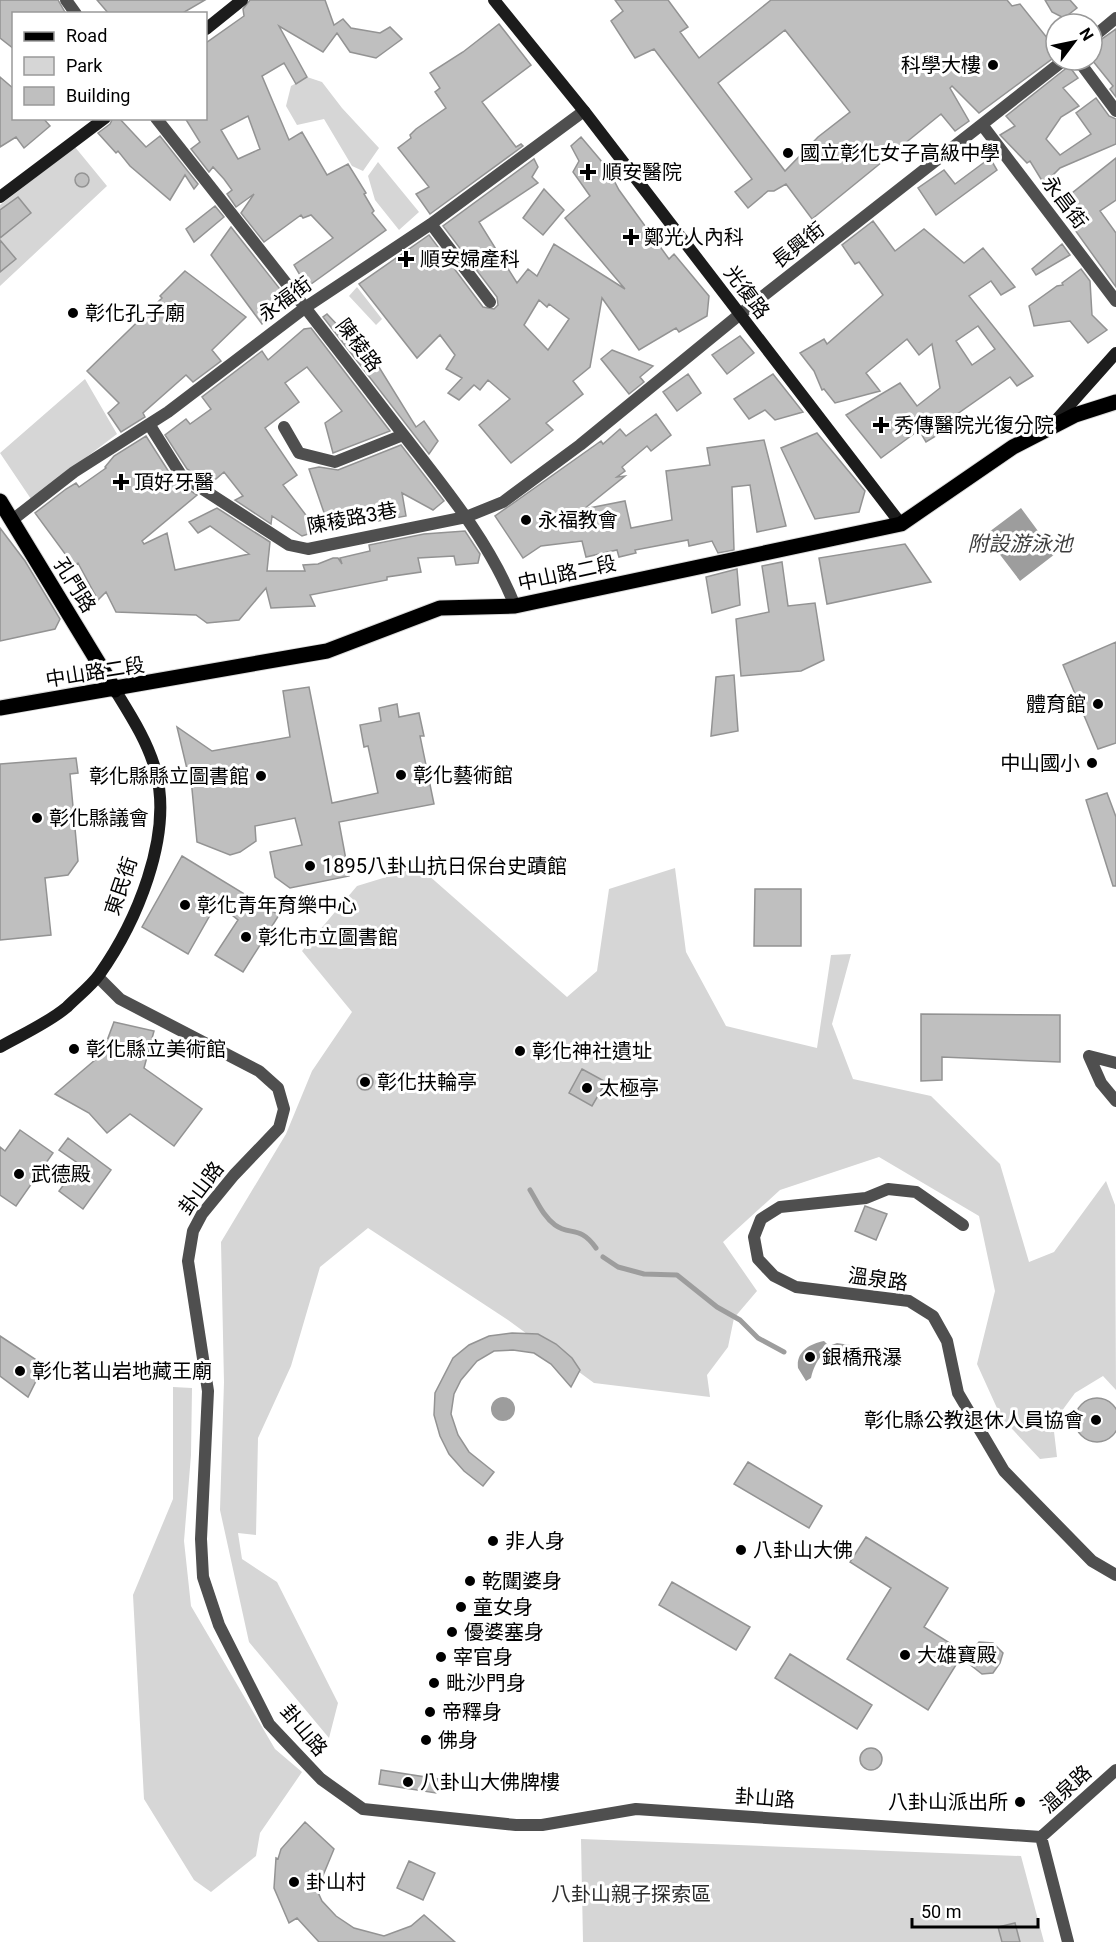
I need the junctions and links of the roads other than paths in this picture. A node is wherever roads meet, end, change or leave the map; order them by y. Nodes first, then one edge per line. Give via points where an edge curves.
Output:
1 (242, 0) edge
2 (494, 0) edge
3 (1116, 18) edge
4 (207, 28) edge
5 (1104, 28) edge
6 (1049, 72) edge
7 (1087, 72) edge
8 (585, 111) junction
9 (1116, 111) edge
10 (102, 120) edge
11 (158, 120) edge
12 (983, 126) junction
13 (0, 197) edge
14 (430, 224) junction
15 (1116, 301) edge
16 (490, 302) dead end
17 (306, 307) junction
18 (739, 315) junction
19 (1116, 353) edge
20 (1116, 402) edge
21 (149, 424) junction
22 (284, 428) dead end
23 (1049, 429) junction
24 (403, 435) junction
25 (0, 501) edge
26 (466, 517) junction
27 (11, 521) junction
28 (901, 524) junction
29 (515, 606) junction
30 (115, 690) junction
31 (0, 708) edge
32 (98, 977) junction
33 (0, 1047) edge
34 (1116, 1063) edge
35 (1116, 1101) edge
36 (963, 1225) dead end
37 (1116, 1575) edge
38 (1116, 1770) edge
39 (1041, 1837) junction
40 (1068, 1942) edge

1 - 4 street
2 - 8 street, 光復路
3 - 5 street
6 - 12 street, 長興街
7 - 9 street
8 - 14 street, 永福街
8 - 18 street, 光復路
10 - 13 street
11 - 17 street, 陳稜路
12 - 15 street, 永昌街
12 - 18 street, 長興街
14 - 16 street
14 - 17 street, 永福街
17 - 21 street, 永福街
17 - 24 street, 陳稜路
18 - 26 street, 長興街 via 580,445 503,502
18 - 28 street, 光復路
19 - 23 street
20 - 23 main road, 中山路二段 via 1075,415
21 - 26 street, 陳稜路3巷 via 181,475 289,545 308,549
21 - 27 street, 永福街 via 74,472
22 - 24 street via 299,453 335,462
23 - 28 main road, 中山路二段 via 1013,447
24 - 26 street, 陳稜路
25 - 27 main road, 孔門路
26 - 29 street, 陳稜路 via 502,573
27 - 30 main road, 孔門路
28 - 29 main road, 中山路二段
29 - 30 main road, 中山路二段 via 440,608 327,651
30 - 31 main road, 中山路二段
30 - 32 street, 東民街 via 139,728 156,773 159,806 156,840 142,898
32 - 33 street, 東民街 via 65,1009
32 - 39 street, 卦山路 via 120,999 259,1071 278,1088 284,1110 279,1128 202,1214 193,1231 188,1261 208,1391 201,1539 203,1577 219,1625 269,1724 321,1779 363,1809 516,1825 542,1825 636,1809
34 - 35 street via 1089,1056 1101,1083
36 - 37 street, 溫泉路 via 916,1192 888,1189 866,1198 780,1208 761,1219 754,1237 758,1259 774,1276 796,1287 909,1301 933,1316 947,1341 958,1394 1004,1471 1092,1561
38 - 39 street, 溫泉路
39 - 40 street

